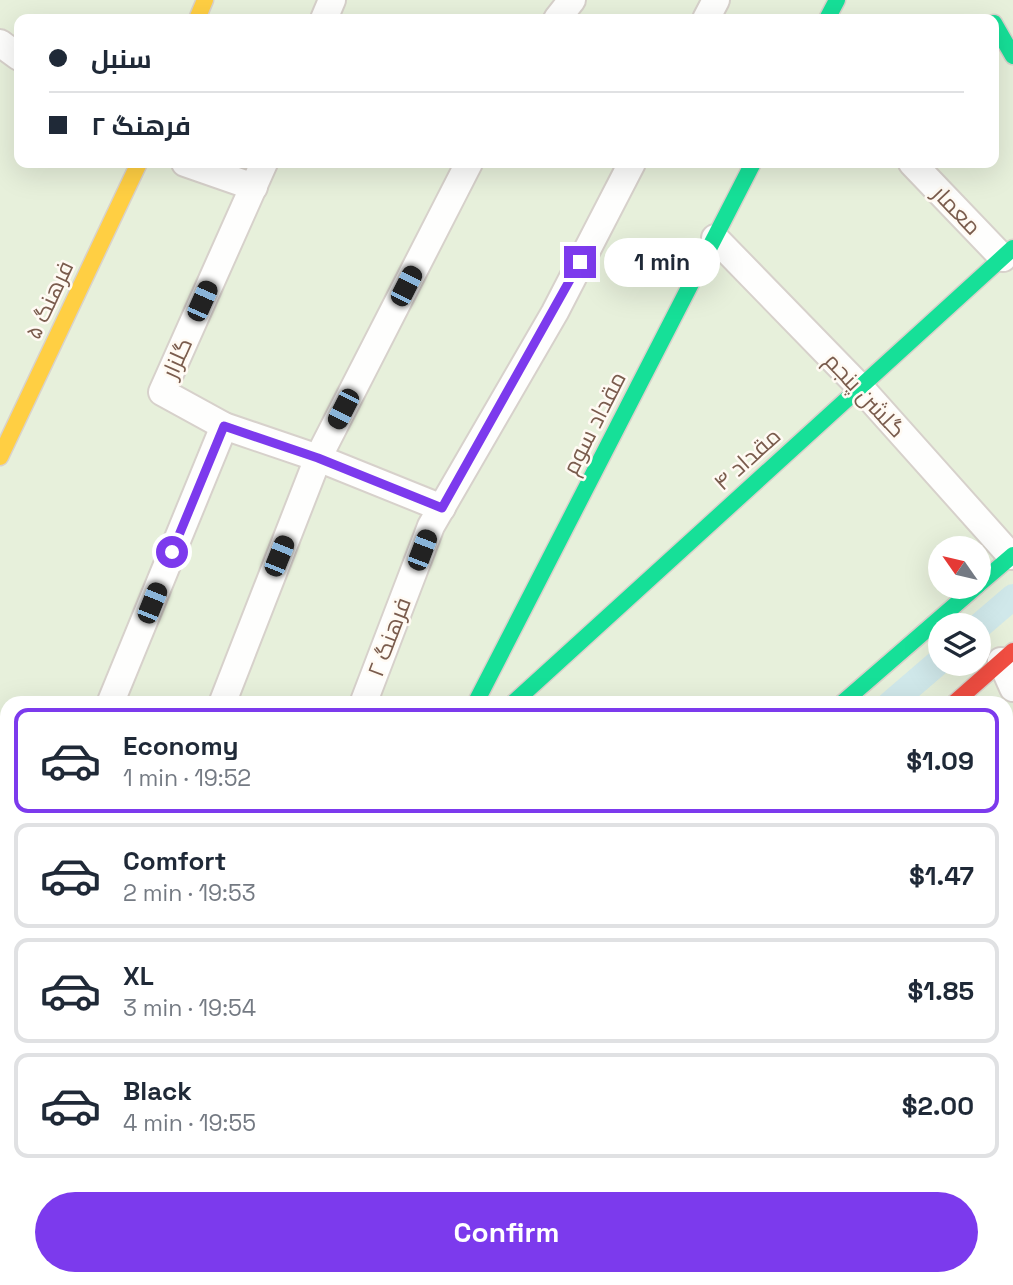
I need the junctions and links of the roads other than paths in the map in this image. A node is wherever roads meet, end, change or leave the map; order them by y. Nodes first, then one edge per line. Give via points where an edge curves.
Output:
1 (572, 0) edge
2 (561, 14) edge
3 (999, 32) edge
4 (1013, 56) edge
5 (137, 168) edge
6 (216, 168) edge
7 (466, 168) edge
8 (629, 168) edge
9 (750, 168) edge
10 (917, 168) edge
11 (259, 175) edge
12 (715, 238) junction
13 (1008, 253) edge
14 (860, 387) junction
15 (224, 426) junction
16 (0, 457) edge
17 (318, 458) junction
18 (442, 508) junction
19 (1012, 556) edge
20 (991, 574) edge
21 (962, 599) edge
22 (1007, 656) edge
23 (1013, 688) edge
24 (113, 696) edge
25 (225, 696) edge
26 (366, 696) edge
27 (479, 696) edge
28 (521, 696) edge
29 (850, 696) edge
30 (962, 696) edge

1 - 2 street
3 - 4 street
5 - 16 street, فرهنگ ۵
6 - 11 street
7 - 17 street
8 - 18 street, فرهنگ ۲ via 555,312
9 - 12 street, مقداد سوم
10 - 13 street, معمار
11 - 15 street, گلزار via 162,392
12 - 14 street, گلشن پنجم
12 - 27 street, مقداد سوم
13 - 14 street, مقداد ۴
14 - 19 street, گلشن پنجم
14 - 28 street, مقداد ۴
15 - 17 street, گلزار
15 - 24 street
17 - 18 street, گلزار
17 - 25 street
18 - 26 street, فرهنگ ۲
19 - 20 street
21 - 29 street
22 - 23 street
22 - 30 street

